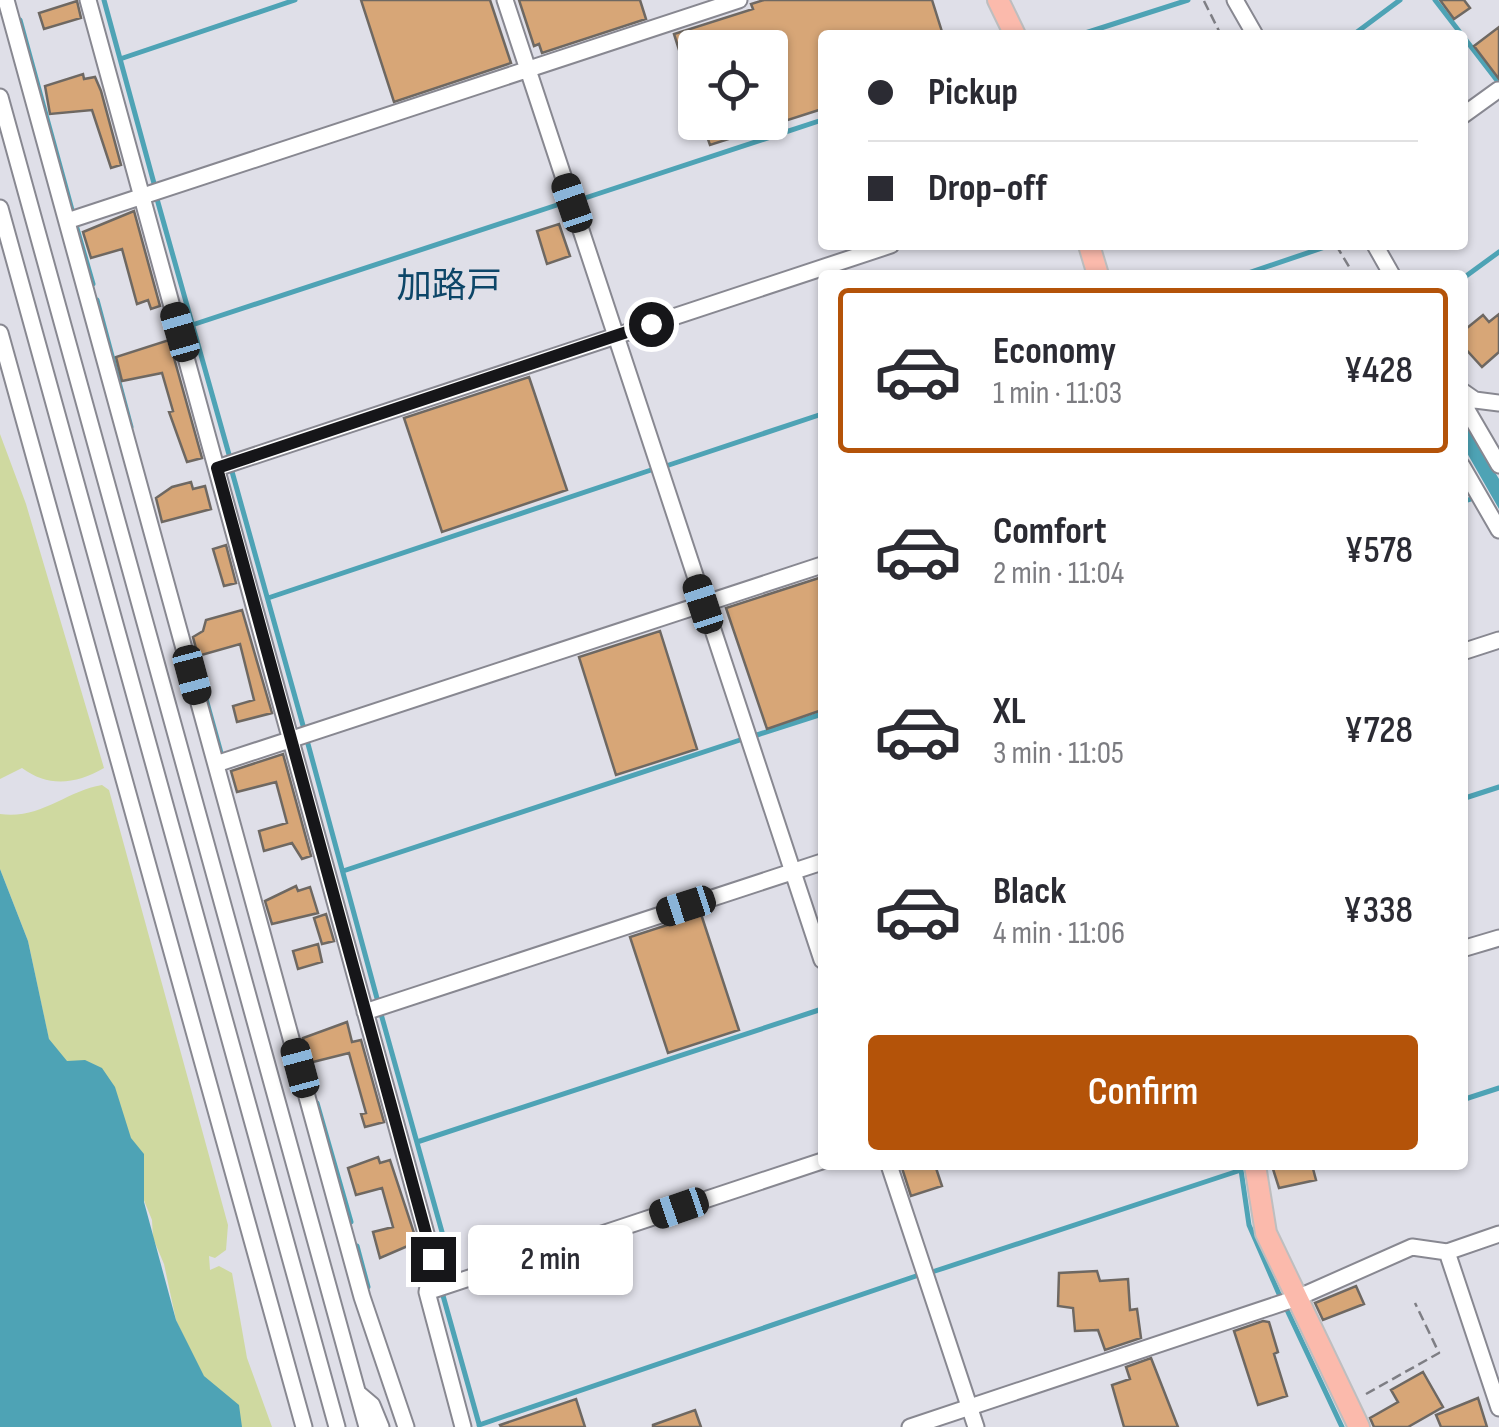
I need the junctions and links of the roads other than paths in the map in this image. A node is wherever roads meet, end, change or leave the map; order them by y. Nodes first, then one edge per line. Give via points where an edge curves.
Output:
1 (6, 0) edge
2 (88, 0) edge
3 (505, 0) edge
4 (740, 0) edge
5 (998, 0) edge
6 (1235, 0) edge
7 (1013, 30) edge
8 (1252, 30) edge
9 (527, 70) junction
10 (1498, 90) edge
11 (0, 97) edge
12 (1468, 112) edge
13 (143, 197) junction
14 (0, 208) edge
15 (67, 221) junction
16 (876, 250) edge
17 (0, 333) edge
18 (617, 336) junction
19 (1468, 395) edge
20 (1499, 403) edge
21 (1468, 410) edge
22 (1499, 464) edge
23 (217, 468) junction
24 (1468, 476) edge
25 (1499, 530) edge
26 (818, 566) edge
27 (703, 604) junction
28 (1499, 640) edge
29 (1468, 650) edge
30 (291, 742) junction
31 (216, 764) junction
32 (818, 863) edge
33 (793, 872) junction
34 (1499, 938) edge
35 (818, 948) edge
36 (1468, 948) edge
37 (365, 1012) junction
38 (818, 1162) edge
39 (892, 1170) edge
40 (1256, 1170) edge
41 (1499, 1234) edge
42 (1447, 1252) junction
43 (428, 1292) junction
44 (1297, 1298) junction
45 (358, 1393) junction
46 (970, 1407) junction
47 (1499, 1408) edge
48 (304, 1427) edge
49 (337, 1427) edge
50 (367, 1427) edge
51 (381, 1427) edge
52 (406, 1427) edge
53 (462, 1427) edge
54 (910, 1427) edge
55 (976, 1427) edge
56 (1358, 1427) edge

1 - 15 street
2 - 13 street
3 - 9 street
4 - 9 street
5 - 7 main road
6 - 8 street
9 - 13 street
9 - 18 street
10 - 12 street
11 - 45 street
13 - 15 street
13 - 23 street
14 - 49 street
15 - 31 street
16 - 18 street
17 - 48 street
18 - 23 street
18 - 27 street
19 - 20 street
21 - 22 street
23 - 30 street
24 - 25 street
26 - 27 street
27 - 30 street
27 - 33 street
28 - 29 street
30 - 31 street
30 - 37 street
31 - 52 street via 362,1296
32 - 33 street
33 - 35 street
33 - 37 street
34 - 36 street
37 - 43 street via 433,1259
38 - 43 street
39 - 46 street
40 - 44 main road via 1266,1233
41 - 42 street
42 - 44 street via 1412,1247
42 - 47 street
43 - 53 street
44 - 46 street
44 - 56 main road
45 - 50 street
45 - 51 street
46 - 54 street
46 - 55 street

